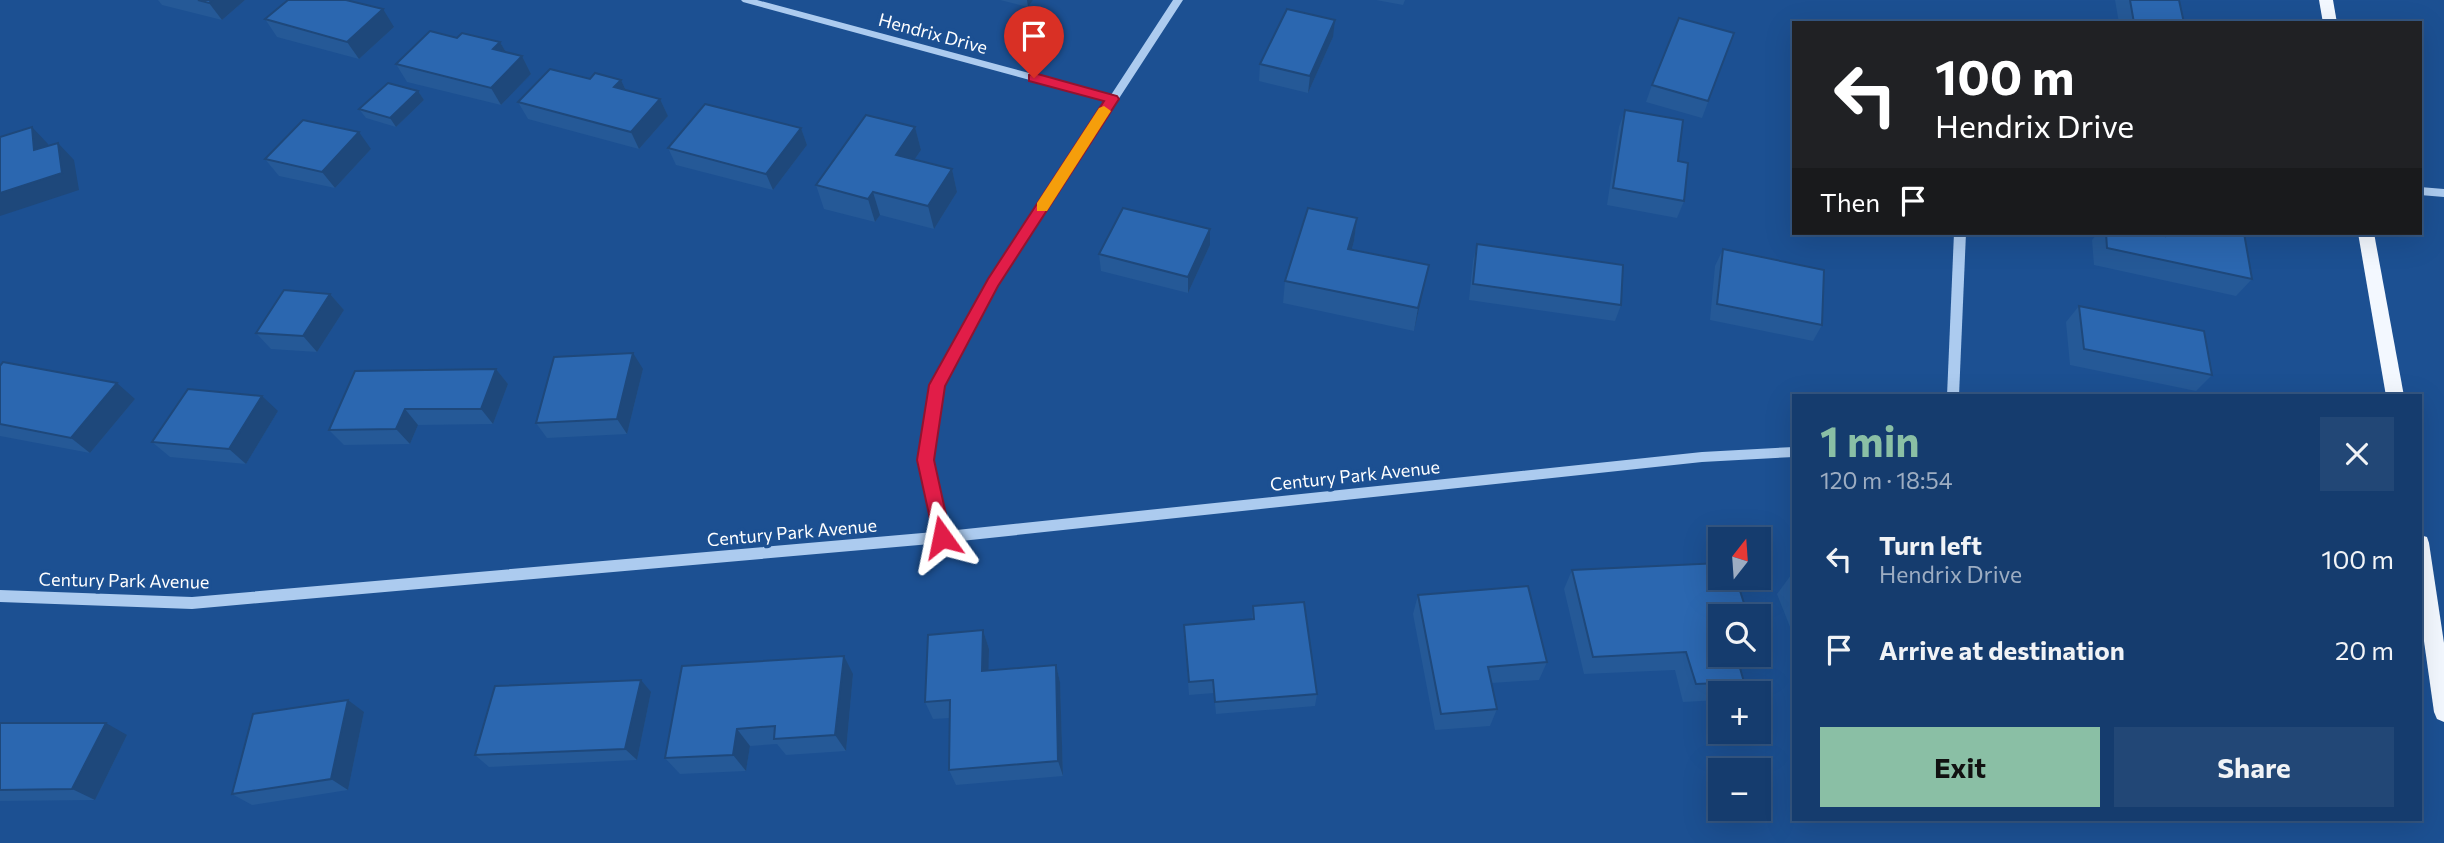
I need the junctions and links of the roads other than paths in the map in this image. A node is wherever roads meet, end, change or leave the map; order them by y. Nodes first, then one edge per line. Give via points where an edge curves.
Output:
1 (746, 0) edge
2 (1178, 0) edge
3 (2326, 0) edge
4 (2330, 21) edge
5 (1112, 99) junction
6 (2422, 191) edge
7 (2444, 193) edge
8 (1961, 235) edge
9 (2366, 235) edge
10 (1953, 394) edge
11 (2395, 394) edge
12 (1792, 453) edge
13 (942, 537) junction
14 (2422, 561) edge
15 (0, 596) edge
16 (2444, 712) edge

1 - 5 street, Hendrix Drive
2 - 5 street
3 - 4 main road
5 - 13 street via 993,283 937,385 926,460
6 - 7 street
8 - 10 street
9 - 11 main road
12 - 13 street, Century Park Avenue via 1702,457
13 - 15 street, Century Park Avenue via 192,603
14 - 16 main road

